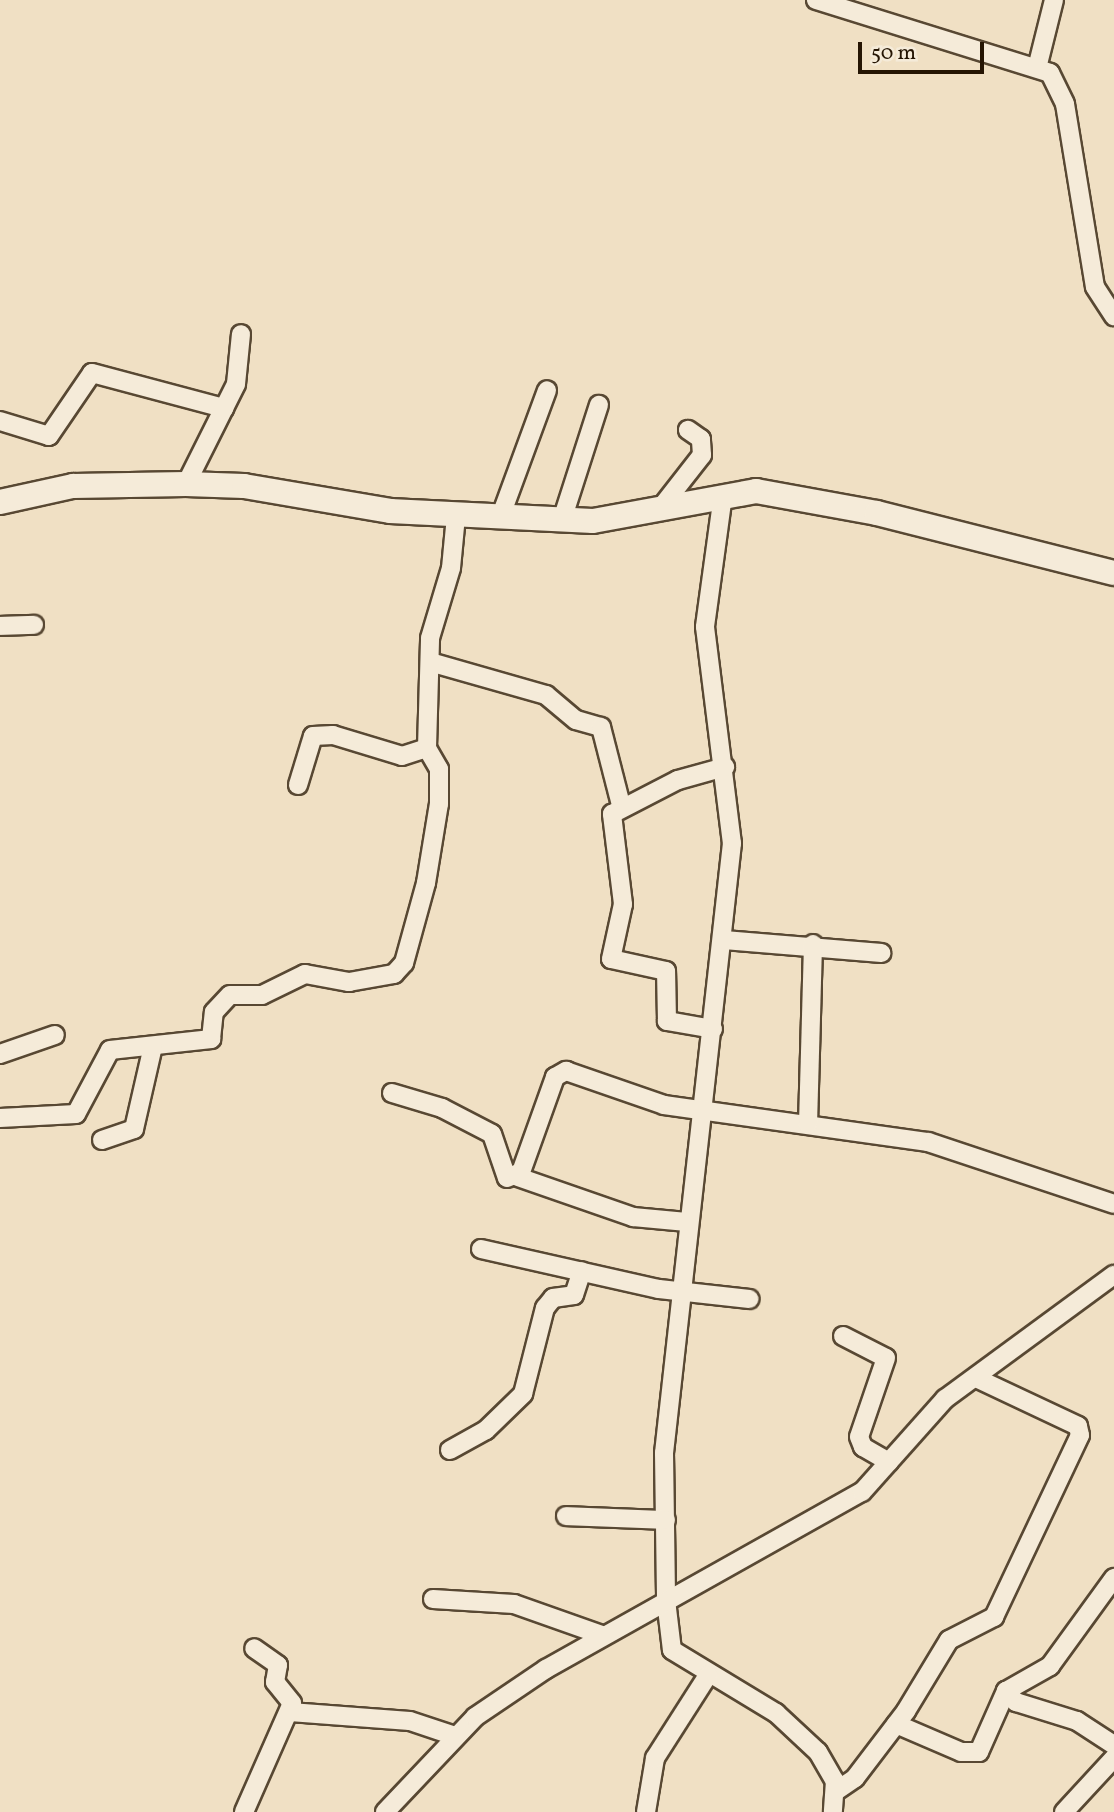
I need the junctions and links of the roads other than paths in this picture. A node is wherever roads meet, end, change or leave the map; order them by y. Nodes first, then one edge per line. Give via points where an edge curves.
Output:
1 (816, 0) edge
2 (1054, 0) edge
3 (1037, 68) junction
4 (1114, 316) edge
5 (241, 334) dead end
6 (547, 390) dead end
7 (599, 405) dead end
8 (224, 408) junction
9 (0, 421) edge
10 (688, 429) dead end
11 (186, 484) junction
12 (723, 495) junction
13 (0, 502) edge
14 (659, 510) junction
15 (457, 516) junction
16 (500, 518) junction
17 (562, 520) junction
18 (1114, 573) edge
19 (34, 625) dead end
20 (0, 626) edge
21 (430, 662) junction
22 (427, 748) junction
23 (725, 766) junction
24 (298, 785) dead end
25 (621, 805) junction
26 (724, 940) junction
27 (813, 944) junction
28 (881, 953) dead end
29 (713, 1029) junction
30 (55, 1035) dead end
31 (153, 1045) junction
32 (0, 1054) edge
33 (392, 1093) dead end
34 (703, 1112) junction
35 (0, 1118) edge
36 (808, 1124) junction
37 (102, 1140) dead end
38 (518, 1177) junction
39 (1114, 1204) edge
40 (687, 1222) junction
41 (481, 1249) dead end
42 (582, 1272) junction
43 (1114, 1275) edge
44 (682, 1288) junction
45 (749, 1299) dead end
46 (843, 1336) dead end
47 (976, 1378) junction
48 (450, 1450) dead end
49 (889, 1462) junction
50 (566, 1516) dead end
51 (666, 1520) junction
52 (1114, 1578) edge
53 (433, 1599) dead end
54 (666, 1600) junction
55 (602, 1635) junction
56 (254, 1648) dead end
57 (708, 1675) junction
58 (1006, 1691) junction
59 (290, 1712) junction
60 (896, 1724) junction
61 (455, 1737) junction
62 (1114, 1745) edge
63 (1114, 1758) edge
64 (836, 1791) junction
65 (244, 1812) edge
66 (385, 1812) edge
67 (646, 1812) edge
68 (833, 1812) edge
69 (1064, 1812) edge

1 - 3 street
2 - 3 street
3 - 4 street via 1050,73 1062,90 1095,287
5 - 8 street via 236,384
6 - 16 street
7 - 17 street
8 - 9 street via 92,373 49,436
8 - 11 street
10 - 14 street via 701,439 702,454
11 - 13 street via 73,486
11 - 15 street
12 - 14 street
12 - 18 street via 756,491 814,498
12 - 23 street via 705,627
14 - 17 street via 625,519
15 - 16 street
15 - 21 street
16 - 17 street
19 - 20 street
21 - 22 street
21 - 25 street via 545,695 576,720 601,727
22 - 24 street via 402,756 333,735 313,736
22 - 31 street via 439,769 439,804 426,883 400,969 349,982 304,974 262,995 230,995 214,1012 211,1039
23 - 25 street
23 - 26 street via 732,844
25 - 29 street via 612,814 623,904 611,959 666,971 667,1021
26 - 27 street
26 - 29 street
27 - 28 street
27 - 36 street
29 - 34 street
30 - 32 street
31 - 35 street via 110,1050 76,1114
31 - 37 street via 134,1129
33 - 38 street via 442,1108 492,1133 503,1175
34 - 36 street
34 - 38 street via 637,1099 576,1072 559,1073
34 - 40 street
36 - 39 street via 928,1142
38 - 40 street via 633,1217
40 - 44 street
41 - 42 street
42 - 44 street
42 - 48 street via 574,1294 553,1298 545,1308 523,1394 486,1430
43 - 47 street
44 - 45 street
44 - 51 street via 663,1472
46 - 49 street via 886,1357 859,1437 863,1447
47 - 49 street via 928,1415
47 - 60 street via 1078,1426 1080,1435 1000,1608 949,1640
49 - 54 street via 844,1504
50 - 51 street
51 - 54 street
52 - 58 street via 1050,1666
53 - 55 street via 514,1604
54 - 55 street
54 - 57 street via 672,1650
55 - 61 street
56 - 59 street via 278,1665 275,1682 291,1697
57 - 64 street via 776,1713 818,1752
57 - 67 street via 655,1758
58 - 60 street via 983,1746 972,1755
58 - 62 street via 1016,1702 1077,1721
59 - 61 street via 410,1721
59 - 65 street
60 - 64 street via 855,1778
61 - 66 street
63 - 69 street
64 - 68 street

